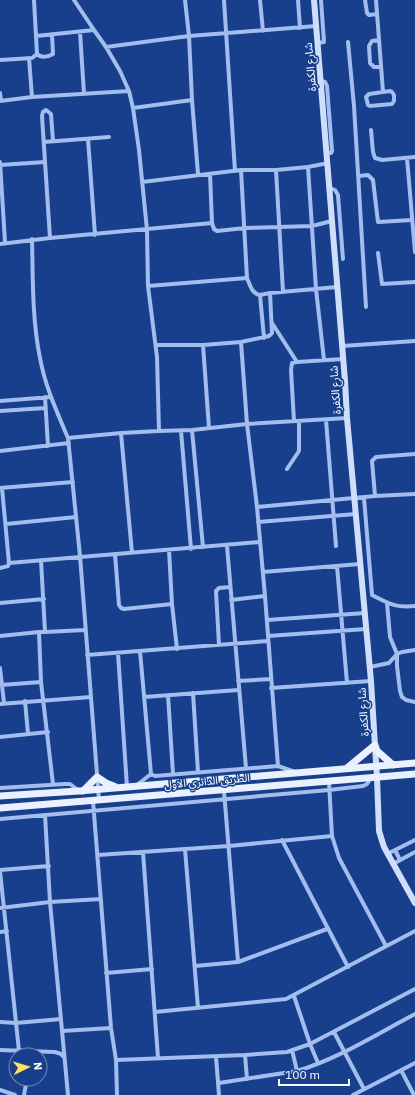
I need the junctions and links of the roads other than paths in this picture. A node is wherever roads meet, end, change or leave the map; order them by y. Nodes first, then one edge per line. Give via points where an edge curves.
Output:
1 (34, 0) edge
2 (74, 0) edge
3 (185, 0) edge
4 (224, 0) edge
5 (260, 0) edge
6 (298, 0) edge
7 (314, 0) edge
8 (321, 0) edge
9 (365, 0) edge
10 (376, 0) edge
11 (378, 14) junction
12 (316, 26) junction
13 (300, 28) junction
14 (94, 30) junction
15 (262, 31) junction
16 (80, 32) junction
17 (52, 34) junction
18 (226, 34) junction
19 (36, 36) junction
20 (189, 36) junction
21 (379, 40) junction
22 (318, 42) junction
23 (348, 42) dead end
24 (106, 47) junction
25 (37, 54) junction
26 (29, 58) junction
27 (0, 60) edge
28 (381, 67) junction
29 (129, 92) junction
30 (383, 92) junction
31 (0, 93) edge
32 (84, 94) junction
33 (32, 97) junction
34 (192, 100) junction
35 (0, 101) edge
36 (132, 108) junction
37 (371, 130) dead end
38 (109, 137) dead end
39 (88, 139) junction
40 (53, 141) junction
41 (44, 142) junction
42 (415, 157) edge
43 (407, 158) junction
44 (45, 162) junction
45 (328, 163) junction
46 (0, 164) edge
47 (308, 167) junction
48 (0, 169) edge
49 (235, 170) junction
50 (241, 170) junction
51 (276, 170) junction
52 (198, 174) junction
53 (210, 174) junction
54 (359, 176) junction
55 (142, 182) junction
56 (330, 188) junction
57 (1, 204) edge
58 (412, 220) junction
59 (332, 221) junction
60 (212, 223) junction
61 (312, 226) junction
62 (280, 227) junction
63 (245, 228) junction
64 (147, 230) junction
65 (94, 235) junction
66 (2, 236) edge
67 (50, 238) junction
68 (32, 240) junction
69 (2, 243) edge
70 (415, 252) edge
71 (378, 253) dead end
72 (343, 259) dead end
73 (247, 278) junction
74 (415, 282) edge
75 (148, 286) junction
76 (338, 287) junction
77 (316, 289) junction
78 (283, 292) junction
79 (270, 293) junction
80 (260, 295) junction
81 (366, 306) dead end
82 (272, 323) junction
83 (264, 338) junction
84 (415, 341) edge
85 (241, 342) junction
86 (156, 345) junction
87 (203, 345) junction
88 (342, 346) junction
89 (343, 359) junction
90 (324, 360) junction
91 (297, 362) junction
92 (45, 397) junction
93 (51, 397) junction
94 (0, 401) edge
95 (45, 408) junction
96 (0, 412) edge
97 (347, 418) junction
98 (326, 420) junction
99 (294, 421) junction
100 (299, 421) junction
101 (247, 424) junction
102 (209, 428) junction
103 (181, 430) junction
104 (192, 430) junction
105 (159, 432) junction
106 (121, 433) junction
107 (69, 441) junction
108 (48, 446) junction
109 (0, 451) edge
110 (415, 454) edge
111 (288, 469) dead end
112 (73, 482) junction
113 (1, 488) edge
114 (415, 494) edge
115 (375, 496) junction
116 (354, 498) junction
117 (364, 498) junction
118 (332, 501) junction
119 (257, 508) junction
120 (356, 514) junction
121 (334, 516) junction
122 (76, 517) junction
123 (258, 522) junction
124 (6, 524) junction
125 (260, 542) junction
126 (227, 546) junction
127 (336, 546) dead end
128 (203, 547) junction
129 (191, 549) junction
130 (169, 550) junction
131 (132, 553) junction
132 (115, 554) junction
133 (80, 556) junction
134 (41, 560) junction
135 (10, 563) junction
136 (360, 564) junction
137 (337, 566) junction
138 (0, 568) edge
139 (263, 572) junction
140 (230, 587) junction
141 (363, 595) junction
142 (372, 595) junction
143 (265, 596) junction
144 (44, 599) junction
145 (231, 600) junction
146 (0, 603) edge
147 (387, 603) junction
148 (172, 604) junction
149 (415, 606) edge
150 (365, 613) junction
151 (341, 615) junction
152 (267, 620) junction
153 (366, 629) junction
154 (85, 630) junction
155 (342, 631) junction
156 (39, 632) junction
157 (45, 632) junction
158 (0, 636) edge
159 (268, 636) junction
160 (268, 641) junction
161 (235, 643) junction
162 (219, 645) junction
163 (177, 648) junction
164 (415, 650) edge
165 (140, 652) junction
166 (118, 653) junction
167 (397, 654) junction
168 (87, 655) junction
169 (370, 667) junction
170 (0, 668) edge
171 (270, 679) junction
172 (371, 681) junction
173 (41, 682) junction
174 (238, 682) junction
175 (347, 683) junction
176 (1, 685) junction
177 (271, 688) junction
178 (238, 690) junction
179 (193, 693) junction
180 (168, 695) junction
181 (91, 697) junction
182 (144, 697) junction
183 (43, 700) junction
184 (25, 701) junction
185 (415, 702) edge
186 (2, 703) edge
187 (48, 732) junction
188 (28, 734) junction
189 (0, 737) edge
190 (375, 746) junction
191 (415, 763) edge
192 (393, 765) junction
193 (278, 766) junction
194 (376, 767) junction
195 (246, 768) junction
196 (345, 770) junction
197 (198, 772) junction
198 (299, 773) junction
199 (151, 774) junction
200 (173, 774) junction
201 (415, 774) edge
202 (97, 776) junction
203 (374, 778) junction
204 (223, 779) junction
205 (329, 782) junction
206 (53, 784) junction
207 (136, 786) junction
208 (127, 787) junction
209 (0, 788) edge
210 (118, 788) junction
211 (98, 789) junction
212 (224, 790) junction
213 (330, 790) junction
214 (81, 791) junction
215 (0, 796) edge
216 (225, 800) junction
217 (96, 801) junction
218 (0, 808) edge
219 (94, 811) junction
220 (45, 815) junction
221 (0, 819) edge
222 (332, 836) junction
223 (282, 840) junction
224 (415, 840) edge
225 (229, 846) junction
226 (185, 849) junction
227 (395, 850) junction
228 (143, 852) junction
229 (415, 852) edge
230 (387, 854) junction
231 (98, 855) junction
232 (400, 860) junction
233 (393, 864) junction
234 (48, 866) junction
235 (0, 870) edge
236 (413, 895) edge
237 (101, 898) junction
238 (50, 902) junction
239 (415, 903) edge
240 (2, 908) edge
241 (327, 929) junction
242 (415, 931) edge
243 (0, 932) edge
244 (7, 932) junction
245 (386, 946) junction
246 (238, 962) junction
247 (195, 966) junction
248 (348, 966) junction
249 (152, 969) junction
250 (106, 973) junction
251 (415, 989) edge
252 (294, 996) junction
253 (198, 1008) junction
254 (155, 1012) junction
255 (415, 1014) edge
256 (61, 1019) junction
257 (0, 1022) edge
258 (16, 1023) junction
259 (111, 1028) junction
260 (62, 1031) junction
261 (334, 1032) junction
262 (310, 1044) junction
263 (19, 1047) edge
264 (292, 1050) junction
265 (344, 1052) junction
266 (48, 1053) edge
267 (245, 1055) junction
268 (216, 1057) junction
269 (64, 1058) junction
270 (158, 1058) junction
271 (116, 1060) junction
272 (415, 1063) edge
273 (318, 1064) junction
274 (401, 1070) junction
275 (296, 1071) junction
276 (247, 1079) junction
277 (219, 1083) junction
278 (364, 1089) junction
279 (0, 1090) edge
280 (15, 1095) edge
281 (68, 1095) edge
282 (117, 1095) edge
283 (219, 1095) edge
284 (353, 1095) edge
285 (414, 1095) edge

1 - 19 street
2 - 14 street
3 - 20 street
4 - 18 street
5 - 15 street
6 - 13 street
7 - 12 street, شارع الكفرة
8 - 22 street via 324,42
9 - 11 street via 367,13
10 - 11 street
11 - 21 street
12 - 13 street
12 - 22 street, شارع الكفرة
13 - 15 street
14 - 16 street
14 - 24 street
15 - 18 street
16 - 17 street
16 - 32 street
17 - 19 street
17 - 25 street via 52,54
18 - 20 street
18 - 49 street
19 - 25 street
20 - 24 street
20 - 34 street
21 - 28 street
21 - 28 street via 372,41 369,46 371,65
22 - 45 street, شارع الكفرة
23 - 54 street
24 - 29 street
25 - 26 street
26 - 27 street
26 - 33 street
28 - 30 street
29 - 32 street
29 - 36 street
30 - 30 street via 393,93 393,103 368,105 368,94
31 - 35 street
32 - 33 street
33 - 35 street
34 - 36 street
34 - 52 street
36 - 55 street
37 - 43 street via 375,158
38 - 39 street
39 - 40 street
39 - 65 street
40 - 41 street
40 - 41 street via 51,114 46,110 42,114
41 - 44 street
42 - 43 street
43 - 58 street
44 - 46 street
44 - 67 street
45 - 47 street
45 - 56 street, شارع الكفرة
46 - 48 street
47 - 51 street
47 - 61 street
48 - 57 street
49 - 50 street
49 - 53 street
50 - 51 street
50 - 63 street
51 - 62 street
52 - 53 street
52 - 55 street
53 - 60 street
54 - 58 street via 368,176 372,180 378,222
54 - 81 street
55 - 64 street
56 - 59 street, شارع الكفرة
56 - 72 street via 338,195
57 - 66 street
58 - 70 street
59 - 61 street
59 - 76 street, شارع الكفرة
60 - 63 street via 217,231
60 - 64 street
61 - 62 street
61 - 77 street
62 - 63 street
62 - 78 street
63 - 73 street
64 - 65 street
64 - 75 street
65 - 67 street
66 - 69 street
67 - 68 street
68 - 69 street
68 - 93 street via 33,294 38,344
71 - 74 street via 382,284
73 - 75 street
73 - 80 street via 253,292
75 - 86 street
76 - 77 street
76 - 88 street, شارع الكفرة
77 - 78 street
77 - 90 street
78 - 79 street
79 - 80 street
79 - 82 street
80 - 83 street
82 - 83 street via 271,335
82 - 91 street
83 - 85 street
84 - 88 street
85 - 87 street
85 - 101 street
86 - 87 street
86 - 105 street
87 - 102 street
88 - 89 street, شارع الكفرة
89 - 90 street
89 - 97 street, شارع الكفرة
90 - 91 street
91 - 99 street via 291,366
92 - 93 street
92 - 94 street
92 - 95 street
93 - 107 street
95 - 96 street
95 - 108 street
97 - 98 street
97 - 116 street, شارع الكفرة
98 - 100 street
98 - 118 street
99 - 100 street
99 - 101 street
100 - 111 street via 300,451
101 - 102 street
101 - 119 street
102 - 104 street
103 - 104 street
103 - 105 street
103 - 129 street
104 - 128 street
105 - 106 street
106 - 107 street
106 - 131 street
107 - 108 street
107 - 112 street
108 - 109 street
110 - 115 street via 374,458 372,461
112 - 113 street
112 - 122 street
113 - 124 street
114 - 115 street
115 - 117 street
116 - 117 street
116 - 118 street
116 - 120 street, شارع الكفرة
117 - 142 street
118 - 119 street
118 - 121 street
119 - 123 street
120 - 121 street
120 - 136 street, شارع الكفرة
121 - 123 street
121 - 127 street
122 - 124 street
122 - 133 street
123 - 125 street
124 - 135 street
125 - 126 street
125 - 139 street
126 - 128 street
126 - 140 street
128 - 129 street
129 - 130 street
130 - 131 street
130 - 148 street
131 - 132 street
132 - 133 street
132 - 148 street via 121,608
133 - 134 street
133 - 154 street
134 - 135 street
134 - 144 street
135 - 138 street
136 - 137 street
136 - 141 street, شارع الكفرة
137 - 139 street
137 - 151 street
139 - 143 street
140 - 145 street
140 - 162 street via 219,588 216,591
141 - 142 street
141 - 150 street, شارع الكفرة
142 - 147 street
143 - 145 street
143 - 152 street
144 - 146 street
144 - 157 street
145 - 161 street
147 - 149 street via 401,607
147 - 167 street via 390,637
148 - 163 street
150 - 151 street
150 - 153 street, شارع الكفرة
151 - 152 street
151 - 155 street
152 - 159 street
153 - 155 street
153 - 169 street, شارع الكفرة
154 - 157 street
154 - 168 street
155 - 159 street
155 - 175 street
156 - 157 street
156 - 158 street
156 - 173 street
159 - 160 street
160 - 161 street
160 - 171 street
161 - 162 street
161 - 174 street
162 - 163 street
163 - 165 street
164 - 167 street
165 - 166 street
165 - 182 street
166 - 168 street
166 - 208 street
167 - 169 street via 390,663
167 - 185 street via 400,692 406,700
168 - 181 street
169 - 172 street, شارع الكفرة
170 - 176 street
171 - 174 street
171 - 177 street
172 - 175 street
172 - 190 street, شارع الكفرة
173 - 176 street
173 - 183 street
174 - 178 street
175 - 177 street
176 - 186 street
177 - 193 street
178 - 179 street
178 - 195 street
179 - 180 street
179 - 197 street
180 - 182 street
180 - 200 street
181 - 183 street
181 - 202 street
182 - 199 street
183 - 184 street
183 - 187 street
184 - 186 street
184 - 188 street
187 - 188 street
187 - 206 street
188 - 189 street
190 - 192 main road
190 - 194 street, شارع الكفرة
190 - 196 main road
191 - 192 main road, الطريق الدائري الاول
192 - 194 main road, الطريق الدائري الاول
193 - 195 street
193 - 198 street
194 - 196 main road, الطريق الدائري الاول
194 - 203 street, شارع الكفرة
195 - 197 street
196 - 198 main road, الطريق الدائري الاول
197 - 200 street
198 - 204 main road, الطريق الدائري الاول
199 - 200 street
199 - 207 street
201 - 203 main road, الطريق الدائري الاول
202 - 210 main road
202 - 211 street
202 - 214 main road
203 - 205 main road, الطريق الدائري الاول
203 - 213 street via 364,786
203 - 230 street, شارع الكفرة via 379,831
204 - 207 main road, الطريق الدائري الاول
204 - 212 street
205 - 212 main road, الطريق الدائري الاول
205 - 213 street
206 - 209 street
206 - 214 street via 70,784
207 - 208 main road, الطريق الدائري الاول
208 - 210 main road, الطريق الدائري الاول
210 - 211 main road, الطريق الدائري الاول
211 - 214 main road, الطريق الدائري الاول
211 - 217 street
212 - 216 street
212 - 217 main road, الطريق الدائري الاول
213 - 216 street
213 - 222 street
214 - 215 main road, الطريق الدائري الاول
216 - 219 street
216 - 225 street
217 - 218 main road, الطريق الدائري الاول
217 - 219 street
219 - 220 street
219 - 231 street
220 - 221 street
220 - 234 street
222 - 223 street
222 - 245 street via 339,858
223 - 225 street
223 - 241 street
224 - 227 street
225 - 226 street
225 - 246 street
226 - 228 street
226 - 247 street
227 - 230 street
227 - 232 street
228 - 231 street
228 - 249 street
229 - 232 street
230 - 233 street, شارع الكفرة
231 - 237 street
232 - 233 street
233 - 236 street, شارع الكفرة
234 - 235 street
234 - 238 street
235 - 240 street
236 - 239 street, شارع الكفرة
237 - 238 street
237 - 250 street
238 - 240 street
238 - 256 street
240 - 244 street
241 - 246 street
241 - 248 street
242 - 245 street
243 - 244 street
244 - 258 street
245 - 248 street
246 - 247 street
247 - 253 street
248 - 252 street
249 - 250 street
249 - 254 street
250 - 259 street
251 - 261 street
252 - 253 street via 278,1001
252 - 262 street
253 - 254 street
254 - 270 street
255 - 265 street
256 - 258 street
256 - 260 street
257 - 258 street
258 - 263 street
259 - 260 street
259 - 271 street
260 - 269 street
261 - 262 street
261 - 265 street
262 - 264 street
262 - 273 street
264 - 267 street
264 - 275 street
265 - 273 street
265 - 278 street
266 - 269 street via 61,1054
267 - 268 street
267 - 276 street
268 - 270 street
268 - 277 street
269 - 281 street
270 - 271 street
271 - 282 street
272 - 274 street
273 - 275 street
274 - 278 street
274 - 285 street
275 - 276 street
276 - 277 street
277 - 283 street
278 - 284 street
279 - 280 street

